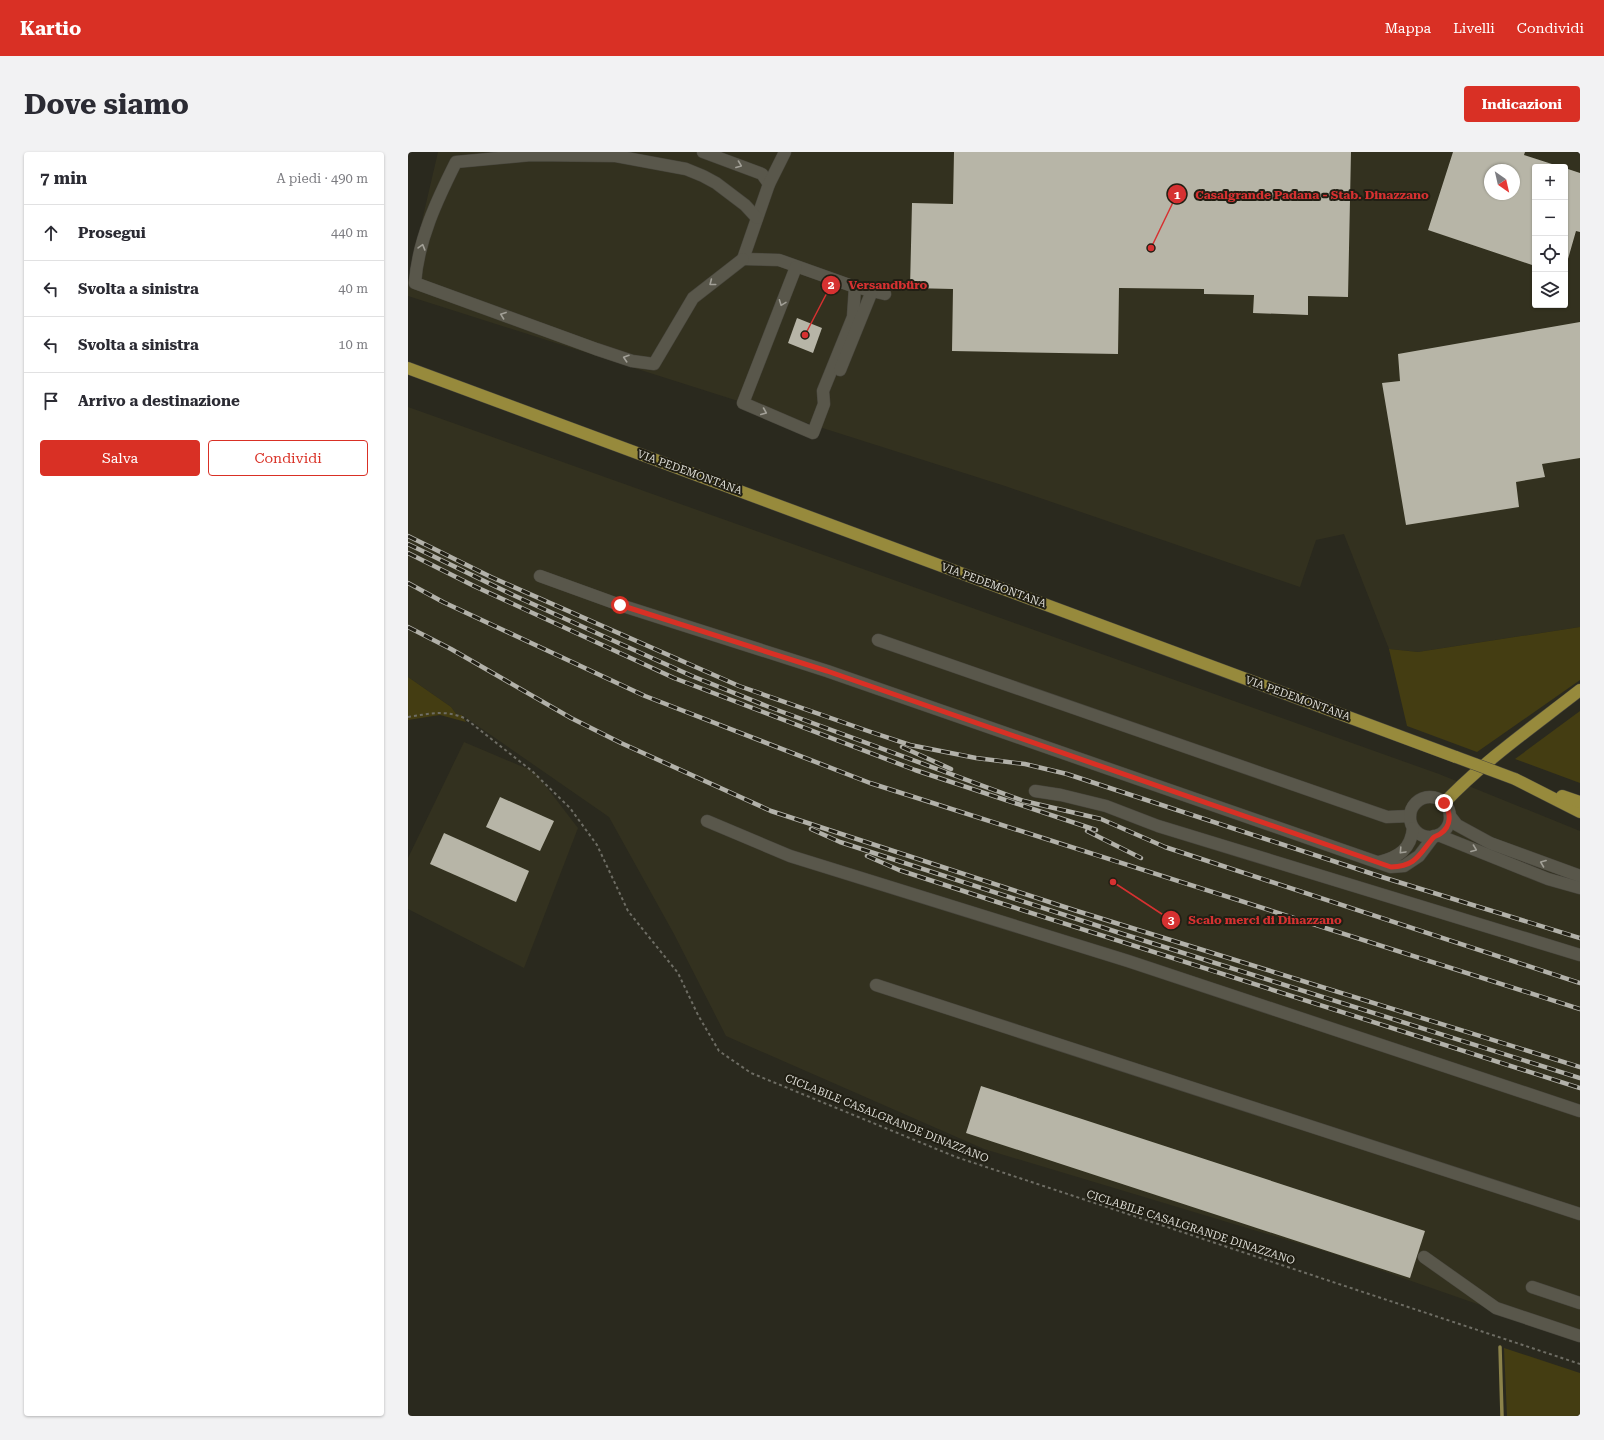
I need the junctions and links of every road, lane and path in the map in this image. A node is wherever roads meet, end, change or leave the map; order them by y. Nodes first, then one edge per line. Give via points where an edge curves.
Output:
1 (703, 152) edge
2 (785, 152) edge
3 (768, 184) junction
4 (756, 221) junction
5 (743, 259) junction
6 (796, 267) junction
7 (855, 287) junction
8 (872, 291) junction
9 (885, 294) dead end
10 (408, 368) edge
11 (824, 404) junction
12 (540, 576) dead end
13 (878, 640) dead end
14 (1580, 690) edge
15 (408, 717) edge
16 (1515, 779) junction
17 (1543, 789) junction
18 (1035, 791) dead end
19 (1580, 798) edge
20 (1580, 802) edge
21 (1444, 803) junction
22 (1580, 812) edge
23 (1410, 816) junction
24 (1450, 816) junction
25 (707, 821) dead end
26 (1413, 828) junction
27 (1436, 836) junction
28 (1379, 862) junction
29 (1580, 876) edge
30 (1580, 888) edge
31 (1580, 955) edge
32 (876, 985) dead end
33 (1580, 1111) edge
34 (1580, 1214) edge
35 (1424, 1257) dead end
36 (1532, 1287) dead end
37 (1580, 1304) edge
38 (1580, 1336) edge
39 (1580, 1364) edge

1 -> 3 street via 762,174
2 - 3 street
3 - 4 street
4 - 5 street
5 -> 4 street via 693,298 654,364 596,349 415,282 416,266 433,209 456,162 531,154 616,156 687,176 711,187
5 - 6 street via 779,260
6 - 7 street
6 -> 11 street via 743,403 812,433
7 - 8 street
7 - 11 street via 853,317 823,391
8 - 9 street
8 - 11 street
10 - 16 main road, VIA PEDEMONTANA, bridge
12 - 28 street via 620,605 834,673
13 - 23 street via 1387,817
14 - 21 main road via 1463,783
15 - 39 path, CICLABILE CASALGRANDE DINAZZANO via 443,712 466,719 532,771 570,808 597,845 628,911 678,973 719,1050 751,1073 956,1157
16 - 17 main road, VIA PEDEMONTANA
16 - 22 main road
17 - 19 main road
17 - 20 main road, VIA PEDEMONTANA
18 - 31 street via 1106,806 1158,826
21 - 23 street via 1433,797 1426,798 1415,804
21 - 24 street
23 - 26 street
24 - 27 street via 1446,828
29 -> 24 street via 1490,843 1457,825
25 - 33 street via 790,856 1128,961
26 - 27 street via 1423,836
26 -> 28 street via 1412,839 1401,853
27 - 28 street via 1419,856 1404,866 1391,867
27 -> 30 street via 1548,879
32 - 34 street
35 - 38 street via 1496,1308
36 - 37 street

